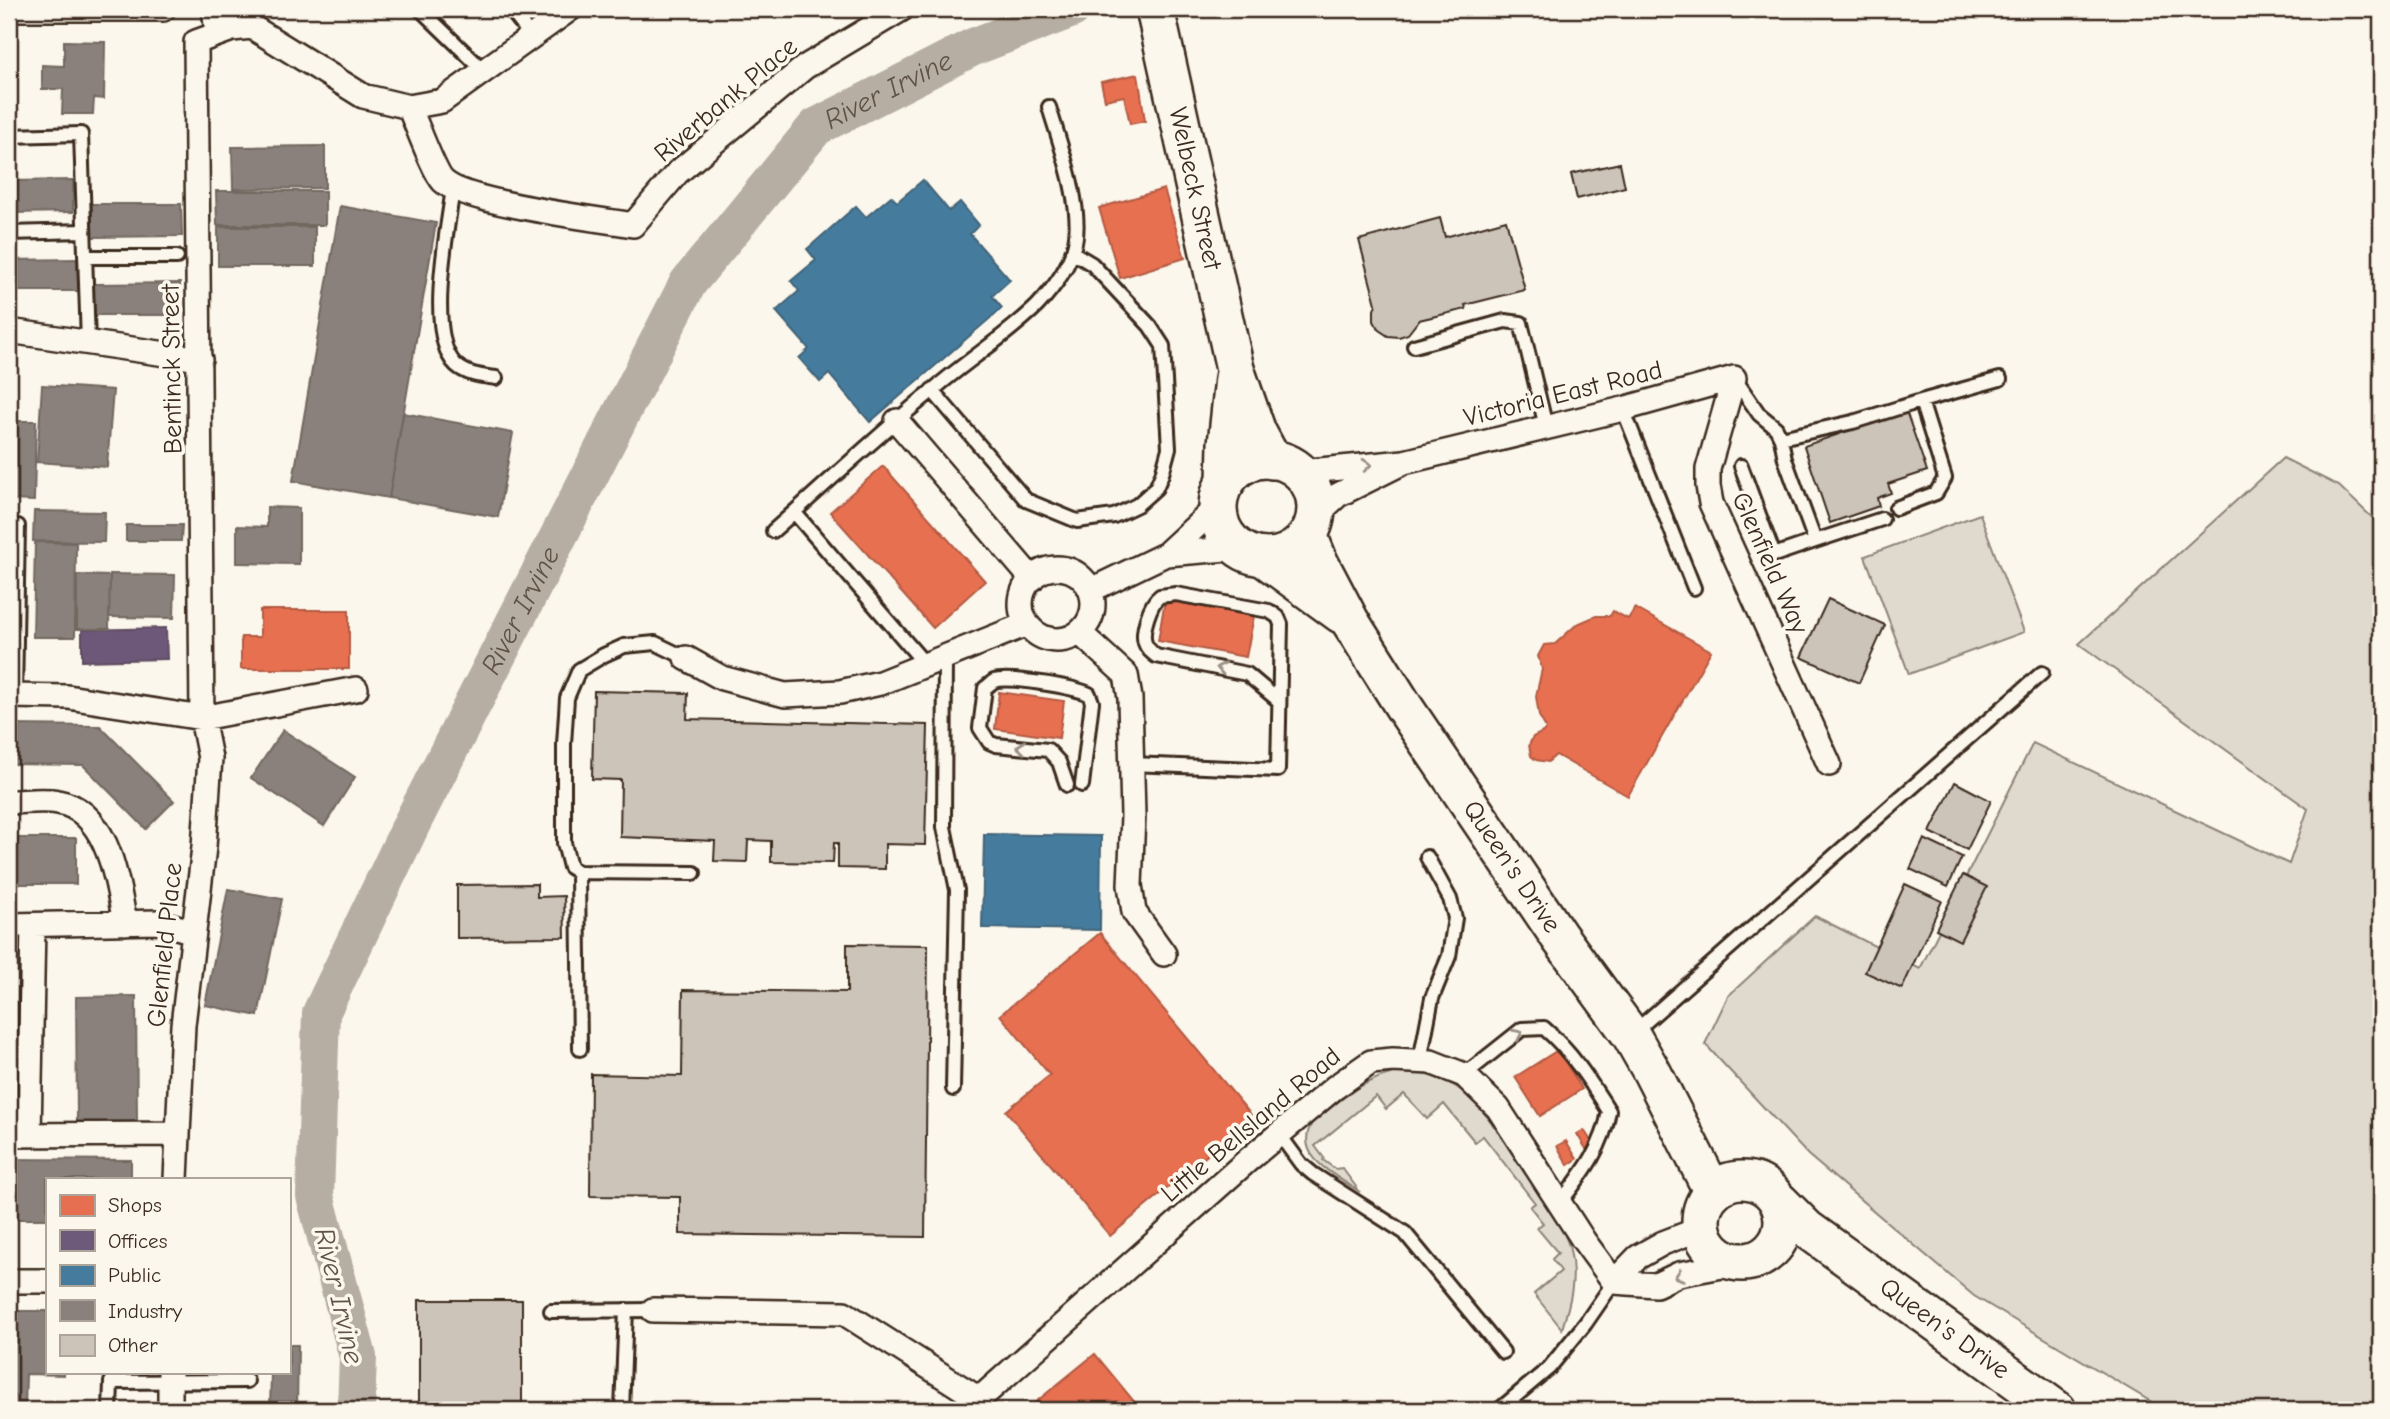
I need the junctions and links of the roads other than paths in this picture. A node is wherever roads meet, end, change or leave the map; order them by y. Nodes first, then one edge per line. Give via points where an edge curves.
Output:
1 (9, 9) edge
2 (163, 9) edge
3 (214, 9) edge
4 (420, 9) edge
5 (510, 9) edge
6 (570, 9) edge
7 (902, 9) edge
8 (1155, 9) edge
9 (252, 18) edge
10 (217, 33) junction
11 (531, 36) junction
12 (484, 71) junction
13 (409, 107) junction
14 (1049, 107) dead end
15 (9, 136) edge
16 (453, 188) junction
17 (83, 231) junction
18 (9, 233) edge
19 (1072, 252) junction
20 (85, 257) junction
21 (177, 257) dead end
22 (9, 331) edge
23 (88, 343) junction
24 (1414, 346) dead end
25 (200, 359) junction
26 (1235, 369) junction
27 (496, 378) dead end
28 (1734, 378) junction
29 (2000, 379) dead end
30 (932, 390) junction
31 (1921, 401) junction
32 (1623, 409) junction
33 (897, 421) junction
34 (1546, 427) junction
35 (1781, 438) junction
36 (1404, 462) junction
37 (1286, 466) junction
38 (1741, 466) dead end
39 (1222, 494) junction
40 (1896, 508) dead end
41 (794, 512) junction
42 (1882, 519) dead end
43 (1312, 525) junction
44 (18, 526) dead end
45 (773, 531) dead end
46 (1815, 541) junction
47 (1251, 552) junction
48 (1166, 554) junction
49 (1032, 579) junction
50 (1694, 588) dead end
51 (1091, 590) junction
52 (1350, 621) junction
53 (1027, 624) junction
54 (1080, 633) junction
55 (686, 658) joint
56 (935, 660) junction
57 (2042, 673) dead end
58 (356, 689) dead end
59 (12, 696) edge
60 (1279, 701) junction
61 (202, 718) junction
62 (1131, 764) junction
63 (1829, 764) dead end
64 (1067, 785) dead end
65 (1082, 785) dead end
66 (9, 802) edge
67 (1427, 857) dead end
68 (578, 872) junction
69 (694, 873) dead end
70 (125, 923) junction
71 (9, 925) edge
72 (33, 925) junction
73 (194, 932) junction
74 (1164, 954) dead end
75 (1630, 1035) junction
76 (580, 1049) dead end
77 (1420, 1062) junction
78 (1464, 1075) junction
79 (953, 1088) dead end
80 (1672, 1112) junction
81 (178, 1134) junction
82 (1279, 1134) junction
83 (19, 1135) edge
84 (176, 1178) edge
85 (1748, 1180) junction
86 (1713, 1192) junction
87 (1780, 1202) junction
88 (1560, 1203) junction
89 (1702, 1228) junction
90 (1754, 1259) junction
91 (1866, 1272) junction
92 (9, 1281) edge
93 (46, 1281) edge
94 (1614, 1282) junction
95 (626, 1310) junction
96 (653, 1310) joint
97 (551, 1311) dead end
98 (1503, 1352) dead end
99 (170, 1376) edge
100 (111, 1377) edge
101 (247, 1381) dead end
102 (973, 1405) edge
103 (110, 1410) edge
104 (170, 1410) edge
105 (622, 1410) edge
106 (1499, 1410) edge
107 (2057, 1410) edge

1 - 2 street
3 - 10 street
4 - 12 lane
5 - 11 lane
6 - 11 street
7 - 16 street, Riverbank Place via 805,67 677,173 633,225 494,201
8 - 26 main road, Welbeck Street
9 - 10 street
9 - 13 street via 363,96
10 - 25 street, Bentinck Street via 196,42
11 - 12 street
12 - 13 street via 442,101
13 - 16 street via 442,180
14 - 19 lane via 1075,203
15 - 17 lane via 81,134
16 - 27 lane via 440,294 446,353 470,374
17 - 18 lane
17 - 20 lane
19 - 30 lane via 1035,307
19 - 30 lane via 1092,264 1163,346 1169,448 1156,488 1137,505 1114,516 1077,521 1026,500
20 - 21 lane
20 - 23 lane
22 - 23 street
23 - 25 street
24 - 34 lane via 1505,321 1521,323
25 - 61 street, Bentinck Street
26 - 37 main road, Welbeck Street via 1257,432
26 - 39 main road, Welbeck Street
28 - 32 street, Victoria East Road
28 - 35 lane
28 - 63 street, Glenfield Way via 1708,469 1711,503
29 - 31 lane
30 - 33 lane
31 - 35 lane
31 - 40 lane via 1945,478 1936,494
32 - 34 street, Victoria East Road
32 - 50 lane
33 - 41 lane
33 - 49 street
34 - 36 street, Victoria East Road
35 - 46 lane
37 -> 36 street, Victoria East Road
36 - 43 street, Victoria East Road via 1338,495
37 - 39 main road via 1259,460 1246,464 1235,471
37 - 43 main road via 1313,492
38 - 46 lane via 1774,555
39 - 47 main road via 1220,522 1227,537
39 - 48 street
41 - 45 lane
41 - 56 lane
42 - 46 lane
43 - 47 main road via 1289,552 1276,556
43 - 52 main road, Queen's Drive via 1319,562
44 - 59 lane
47 - 48 street
47 - 52 main road, Queen's Drive
48 - 51 street
49 - 51 street via 1041,572 1064,569 1075,573
49 - 53 street via 1021,601
51 - 54 street via 1093,613
52 - 75 main road, Queen's Drive via 1426,740
53 - 54 street via 1046,639
53 - 56 street
54 - 62 street via 1126,675
55 - 56 street via 722,678 785,695 840,692 880,683
55 - 68 lane via 655,643 624,646 579,670 567,698 563,800 564,843 570,867
56 - 79 lane via 944,827 957,890
57 - 75 lane
58 - 61 street
59 - 61 street via 68,697
60 -> 60 lane via 1247,674 1149,651 1144,638 1151,606 1167,594 1269,611 1278,617
60 - 62 lane via 1279,770
61 - 73 street, Glenfield Place via 210,758
62 - 74 street via 1130,885 1135,912
64 -> 65 lane via 1059,762 1048,750 989,742 980,727 985,688 1007,680 1077,688 1089,694
66 - 70 street via 58,802 88,817 112,856
67 - 77 lane via 1455,918
68 - 69 lane
68 - 76 lane
70 - 72 street
70 - 73 street via 159,922
71 - 72 street
72 - 83 street
73 - 81 street, Glenfield Place via 183,1025
75 - 80 main road, Queen's Drive
77 - 78 street, Little Bellsland Road
77 - 82 street, Little Bellsland Road via 1371,1062
78 - 88 street, Little Bellsland Road via 1498,1108
78 -> 88 lane via 1522,1030 1544,1028 1561,1043 1609,1111 1596,1154
80 - 85 main road, Queen's Drive
80 - 86 main road, Queen's Drive
81 - 83 street
81 - 84 street, Glenfield Place
82 - 98 lane via 1313,1174 1405,1233
82 - 102 street, Little Bellsland Road
85 - 86 main road via 1723,1184
85 - 87 main road via 1761,1183
86 - 89 main road via 1701,1215
87 - 90 main road via 1784,1226 1780,1238
87 - 91 main road, Queen's Drive via 1807,1229
88 - 94 street, Little Bellsland Road
89 - 90 main road via 1712,1249 1732,1261
89 - 94 street via 1638,1257
90 - 91 main road, Queen's Drive via 1784,1253
90 -> 94 street via 1679,1274 1656,1285
91 - 107 main road, Queen's Drive
92 - 93 street
94 - 106 lane via 1549,1368
95 - 96 lane
95 - 97 lane
95 - 105 lane
96 - 102 street via 844,1313
99 - 100 lane
99 - 101 lane
99 - 104 street
100 - 103 lane

